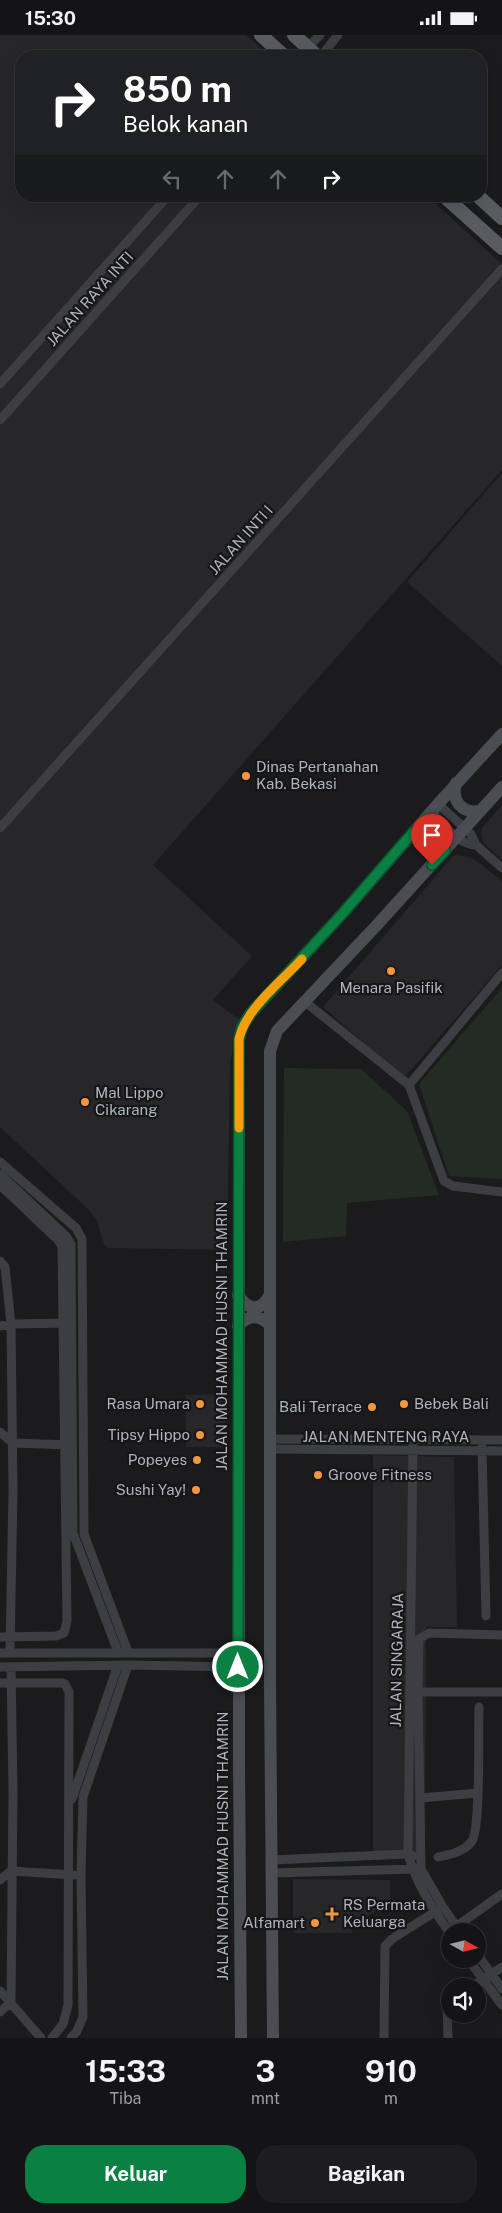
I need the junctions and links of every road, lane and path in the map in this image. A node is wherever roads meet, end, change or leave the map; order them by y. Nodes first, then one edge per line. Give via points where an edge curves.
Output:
1 (261, 35) edge
2 (288, 35) edge
3 (294, 35) edge
4 (320, 35) edge
5 (338, 35) edge
6 (277, 50) edge
7 (280, 50) edge
8 (306, 50) edge
9 (310, 50) edge
10 (326, 50) edge
11 (163, 202) edge
12 (195, 202) edge
13 (451, 202) edge
14 (485, 202) edge
15 (502, 218) edge
16 (502, 249) edge
17 (502, 269) edge
18 (0, 384) edge
19 (0, 420) edge
20 (502, 734) edge
21 (456, 783) junction
22 (502, 787) edge
23 (434, 807) junction
24 (480, 811) junction
25 (0, 828) edge
26 (414, 831) junction
27 (461, 833) junction
28 (445, 851) junction
29 (502, 868) edge
30 (502, 973) edge
31 (304, 1001) junction
32 (409, 1085) junction
33 (0, 1162) edge
34 (0, 1174) edge
35 (0, 1185) edge
36 (502, 1191) edge
37 (0, 1261) edge
38 (270, 1294) junction
39 (238, 1295) junction
40 (82, 1322) junction
41 (68, 1323) junction
42 (12, 1324) junction
43 (270, 1325) junction
44 (0, 1326) edge
45 (238, 1326) junction
46 (0, 1432) edge
47 (413, 1440) junction
48 (482, 1440) junction
49 (502, 1440) edge
50 (13, 1443) junction
51 (270, 1444) junction
52 (68, 1445) junction
53 (83, 1445) junction
54 (413, 1451) junction
55 (482, 1451) junction
56 (502, 1451) edge
57 (70, 1537) junction
58 (486, 1617) dead end
59 (502, 1635) edge
60 (10, 1636) junction
61 (0, 1637) edge
62 (118, 1652) junction
63 (128, 1652) junction
64 (0, 1653) edge
65 (10, 1653) junction
66 (167, 1653) junction
67 (239, 1653) junction
68 (123, 1665) junction
69 (166, 1665) junction
70 (0, 1667) edge
71 (11, 1667) junction
72 (238, 1667) junction
73 (0, 1683) edge
74 (11, 1683) junction
75 (418, 1691) junction
76 (502, 1692) edge
77 (479, 1707) dead end
78 (478, 1793) junction
79 (420, 1798) junction
80 (70, 1807) junction
81 (408, 1854) junction
82 (438, 1857) dead end
83 (421, 1859) junction
84 (271, 1866) junction
85 (417, 1869) junction
86 (11, 1871) junction
87 (68, 1875) junction
88 (81, 1875) junction
89 (0, 1880) edge
90 (502, 1894) edge
91 (439, 1910) junction
92 (450, 1923) edge
93 (465, 1923) edge
94 (502, 1967) edge
95 (478, 1968) edge
96 (484, 1968) edge
97 (488, 1977) junction
98 (502, 1989) edge
99 (0, 1991) edge
100 (11, 2002) junction
101 (502, 2005) edge
102 (0, 2012) edge
103 (448, 2023) edge
104 (40, 2038) edge
105 (52, 2038) edge
106 (71, 2038) edge
107 (241, 2038) edge
108 (273, 2038) edge
109 (384, 2038) edge
110 (448, 2038) edge

1 - 6 main road
2 - 7 main road
3 - 8 main road
4 - 9 street
5 - 10 street
11 - 18 street, JALAN RAYA INTI
12 - 19 street, JALAN RAYA INTI
13 - 16 main road
14 - 15 main road
17 - 25 street, JALAN INTI I
20 - 21 street, JALAN MOHAMMAD HUSNI THAMRIN
21 - 23 street, JALAN MOHAMMAD HUSNI THAMRIN
21 - 24 street via 454,791 459,806 465,810
22 - 24 street
23 - 26 street, JALAN MOHAMMAD HUSNI THAMRIN
23 - 27 street
24 - 27 street
26 - 28 street via 421,829 434,833 440,837
26 - 39 street, JALAN MOHAMMAD HUSNI THAMRIN via 242,1027 239,1039
27 - 28 street
27 - 29 street via 475,840 476,845
28 - 31 street
30 - 32 street
31 - 32 street
31 - 38 street via 277,1031 270,1051
32 - 36 street via 444,1181 453,1186
33 - 40 street via 76,1229 82,1239
34 - 41 street via 71,1244
35 - 41 street via 62,1246
37 - 42 street via 5,1267
38 - 39 street via 259,1307 243,1303
38 - 43 street
39 - 45 street, JALAN MOHAMMAD HUSNI THAMRIN
40 - 41 street
40 - 53 street
41 - 42 street
41 - 52 street
42 - 44 street
42 - 50 street
43 - 45 street via 258,1317 250,1317
43 - 51 street
45 - 67 street, JALAN MOHAMMAD HUSNI THAMRIN
46 - 50 street
47 - 48 street, JALAN MENTENG RAYA
47 - 51 street, JALAN MENTENG RAYA
47 - 54 street, JALAN SINGARAJA
48 - 49 street, JALAN MENTENG RAYA
48 - 55 street
50 - 52 street
50 - 60 street
51 - 54 street, JALAN MENTENG RAYA
51 - 84 street
52 - 53 street
52 - 57 street
53 - 63 street via 84,1534
54 - 55 street, JALAN MENTENG RAYA
54 - 81 street, JALAN SINGARAJA
55 - 56 street, JALAN MENTENG RAYA
55 - 58 street
57 - 60 street via 66,1631 56,1636
57 - 62 street
59 - 75 street via 429,1633 419,1639
60 - 61 street
60 - 65 street
62 - 63 street
62 - 65 street
63 - 66 street
64 - 65 street
66 - 67 street
66 - 69 street
67 - 72 street, JALAN MOHAMMAD HUSNI THAMRIN
68 - 69 street
68 - 71 street
68 - 80 street
68 - 88 street via 83,1797
69 - 72 street
70 - 71 street
71 - 74 street
72 - 107 street, JALAN MOHAMMAD HUSNI THAMRIN
73 - 74 street
74 - 80 street via 62,1683 67,1687
74 - 86 street
75 - 76 street
75 - 79 street
77 - 78 street
78 - 79 street
78 - 82 street via 473,1841 453,1854
79 - 83 street
80 - 87 street
81 - 83 street
81 - 84 street
81 - 85 street, JALAN SINGARAJA
83 - 85 street
84 - 85 street
84 - 108 street
85 - 91 street
86 - 87 street
86 - 89 street
86 - 100 street
87 - 88 street
87 - 105 street via 67,2014
88 - 106 street via 83,2017
90 - 93 street
91 - 92 street
91 - 109 street via 385,1946
94 - 97 street
95 - 97 street
96 - 97 street
97 - 98 street
97 - 101 street
99 - 100 street
100 - 102 street
100 - 104 street
103 - 110 street

